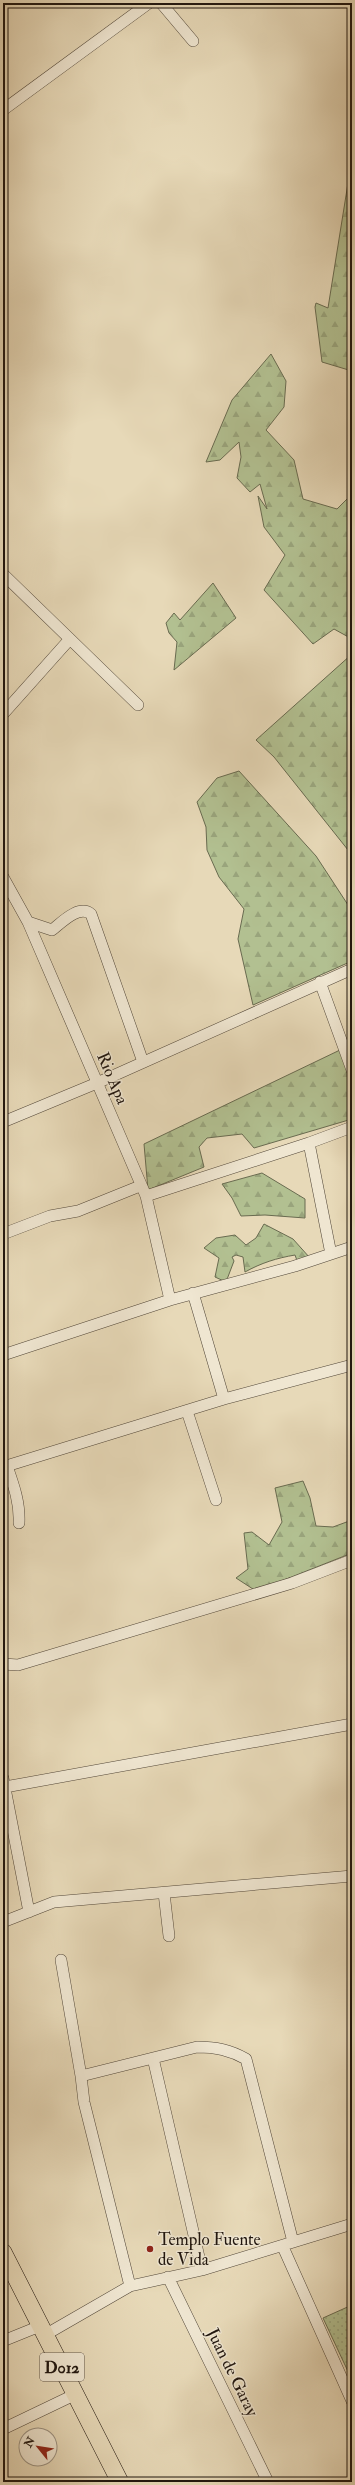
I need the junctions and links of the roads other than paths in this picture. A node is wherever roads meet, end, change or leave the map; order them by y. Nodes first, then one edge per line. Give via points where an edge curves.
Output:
1 (149, 3) edge
2 (161, 3) edge
3 (192, 41) dead end
4 (3, 110) edge
5 (3, 574) edge
6 (69, 640) junction
7 (138, 705) dead end
8 (3, 714) edge
9 (3, 877) edge
10 (28, 922) junction
11 (352, 969) edge
12 (320, 982) junction
13 (143, 1062) junction
14 (352, 1070) edge
15 (97, 1083) junction
16 (3, 1122) edge
17 (352, 1127) edge
18 (309, 1143) junction
19 (140, 1186) junction
20 (146, 1196) junction
21 (3, 1234) edge
22 (352, 1247) edge
23 (331, 1254) junction
24 (192, 1293) junction
25 (170, 1300) junction
26 (3, 1355) edge
27 (352, 1365) edge
28 (224, 1399) junction
29 (187, 1411) junction
30 (5, 1467) edge
31 (216, 1500) dead end
32 (19, 1523) dead end
33 (352, 1560) edge
34 (3, 1664) edge
35 (352, 1724) edge
36 (4, 1783) edge
37 (5, 1801) edge
38 (352, 1876) edge
39 (164, 1894) junction
40 (29, 1912) junction
41 (3, 1922) edge
42 (169, 1936) dead end
43 (61, 1960) dead end
44 (152, 2058) junction
45 (82, 2076) junction
46 (352, 2224) edge
47 (288, 2244) junction
48 (3, 2252) edge
49 (202, 2270) junction
50 (168, 2277) junction
51 (130, 2286) junction
52 (42, 2330) junction
53 (3, 2341) edge
54 (76, 2394) junction
55 (352, 2401) edge
56 (3, 2429) edge
57 (120, 2482) edge
58 (268, 2482) edge

1 - 4 street
2 - 3 street
5 - 6 street
6 - 7 street
6 - 8 street
9 - 10 street, Rio Apa
10 - 13 street via 52,930 76,912 85,911 91,914
10 - 15 street, Rio Apa
11 - 12 street
12 - 13 street
12 - 14 street
13 - 15 street
15 - 16 street
15 - 19 street, Rio Apa
17 - 18 street
18 - 20 street
18 - 23 street
19 - 20 street, Rio Apa
19 - 21 street via 78,1211 50,1216
20 - 25 street, Rio Apa
22 - 23 street
23 - 24 street
24 - 25 street
24 - 28 street
25 - 26 street
27 - 28 street
28 - 29 street
29 - 30 street
29 - 31 street
30 - 32 street via 16,1492 20,1508
33 - 34 street via 284,1586 18,1665
35 - 36 street
36 - 37 street
37 - 40 street
38 - 39 street
39 - 40 street via 54,1902
39 - 42 street
40 - 41 street
43 - 45 street
44 - 45 street
44 - 47 street via 203,2047 231,2051 246,2059
44 - 49 street
45 - 51 street via 84,2102
46 - 47 street
47 - 49 street
47 - 55 street
48 - 52 main road, D012
49 - 50 street
50 - 51 street
50 - 58 street, Juan de Garay
51 - 52 street
52 - 53 street
52 - 54 main road, D012
54 - 56 street
54 - 57 main road, D012

